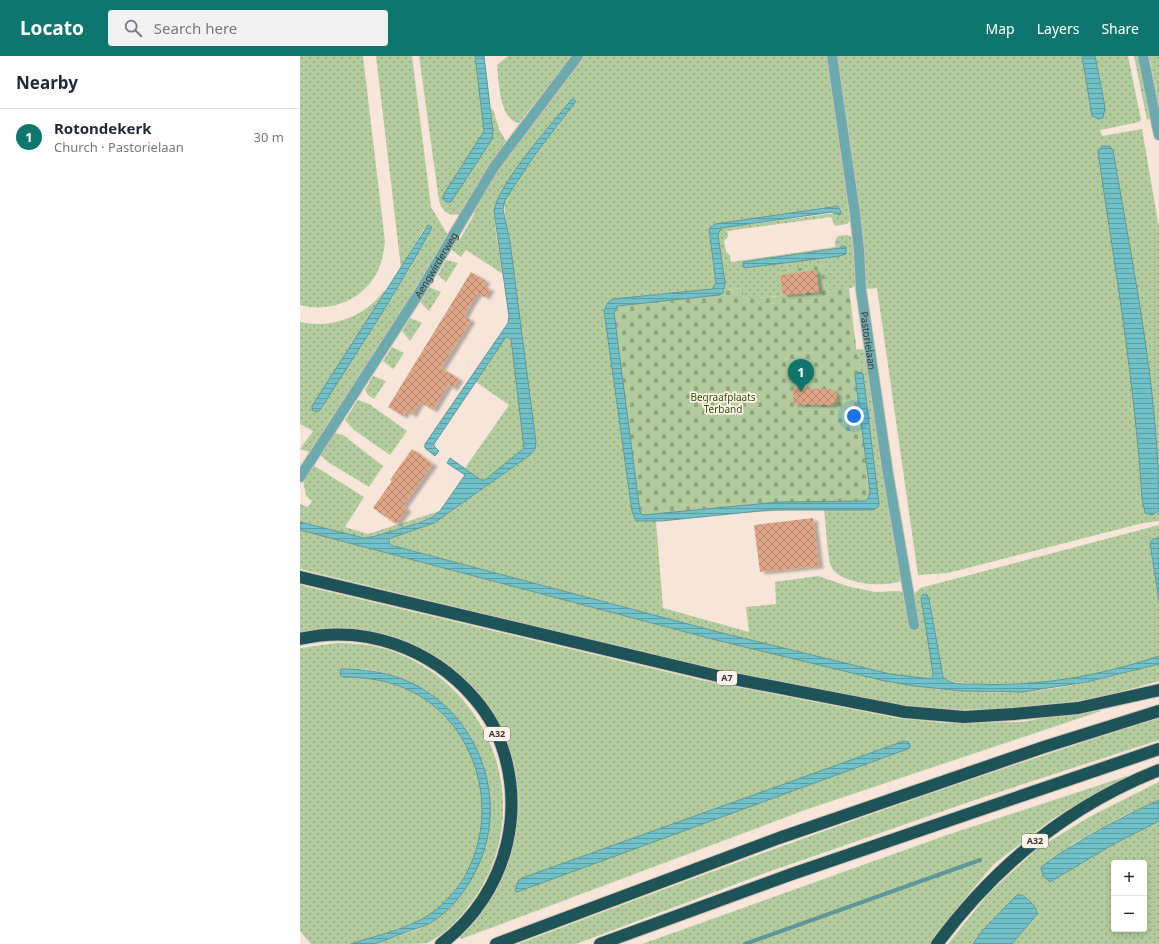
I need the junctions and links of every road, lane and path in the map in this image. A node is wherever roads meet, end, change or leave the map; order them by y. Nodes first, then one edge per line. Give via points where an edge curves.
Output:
1 (578, 56) edge
2 (832, 56) edge
3 (1143, 56) edge
4 (1159, 135) edge
5 (300, 477) edge
6 (300, 577) edge
7 (914, 625) dead end
8 (300, 639) edge
9 (1159, 690) edge
10 (1159, 711) edge
11 (1159, 749) edge
12 (1159, 770) edge
13 (441, 944) edge
14 (496, 944) edge
15 (600, 944) edge
16 (937, 944) edge

1 - 5 street, Aengwirderweg via 494,166 416,299
2 - 7 street, Pastorielaan via 855,214 862,298
3 - 4 street
6 - 9 highway, A7 via 718,676 905,712 964,717 1014,714 1078,708
8 - 13 highway, A32 via 333,634 359,635 404,647 424,657 464,686 493,724 502,745 511,784 512,815 507,847 497,875 481,904 462,926
10 - 14 highway via 779,838
11 - 15 highway via 792,874
12 - 16 highway, A32 via 1102,798 1025,848 959,914

